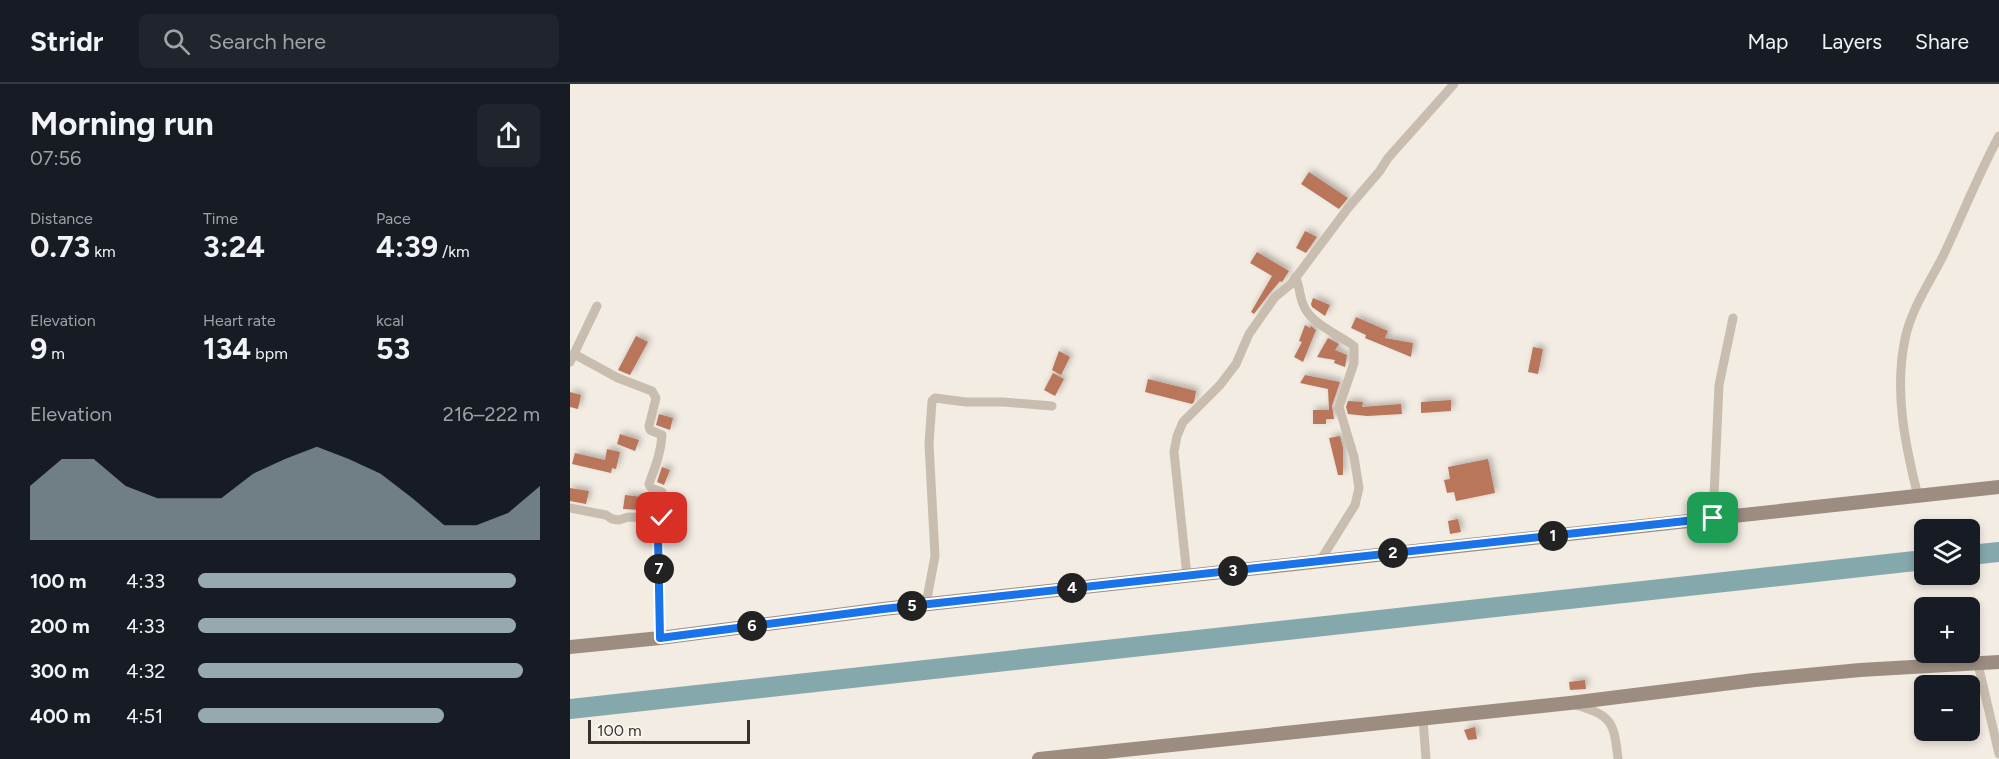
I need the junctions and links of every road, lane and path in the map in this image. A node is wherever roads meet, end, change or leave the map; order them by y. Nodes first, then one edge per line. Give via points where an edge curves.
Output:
1 (1455, 84) edge
2 (1999, 136) edge
3 (1295, 277) junction
4 (597, 306) dead end
5 (1733, 318) dead end
6 (572, 358) edge
7 (1052, 406) dead end
8 (1999, 487) edge
9 (1918, 496) junction
10 (570, 508) edge
11 (662, 518) junction
12 (1713, 518) junction
13 (1320, 561) junction
14 (1187, 576) junction
15 (926, 604) junction
16 (660, 638) junction
17 (570, 647) edge
18 (1999, 662) edge
19 (1978, 664) junction
20 (1570, 703) junction
21 (1423, 719) junction
22 (1999, 754) edge
23 (1127, 755) edge
24 (1039, 759) edge
25 (1426, 759) edge
26 (1618, 759) edge

1 - 3 street via 1388,158
2 - 9 street via 1905,337 1901,407 1906,451
3 - 13 street via 1303,306 1312,318 1354,346 1354,363 1339,407 1359,488 1355,505
3 - 14 street via 1255,325 1236,364 1183,422 1177,436 1174,462
4 - 6 street
5 - 12 street via 1719,385
6 - 11 street via 652,391 656,399 649,426 662,435 662,445 649,484 665,496
7 - 15 street via 935,398 932,401 929,444 935,556
8 - 9 street
9 - 12 street
10 - 11 street via 620,520
11 - 16 street via 658,537
12 - 13 street
13 - 14 street
14 - 15 street
15 - 16 street
16 - 17 street
18 - 19 street
19 - 20 street via 1816,674
19 - 22 street
20 - 21 street
20 - 26 street via 1610,721
21 - 23 street
21 - 25 street
23 - 24 street

